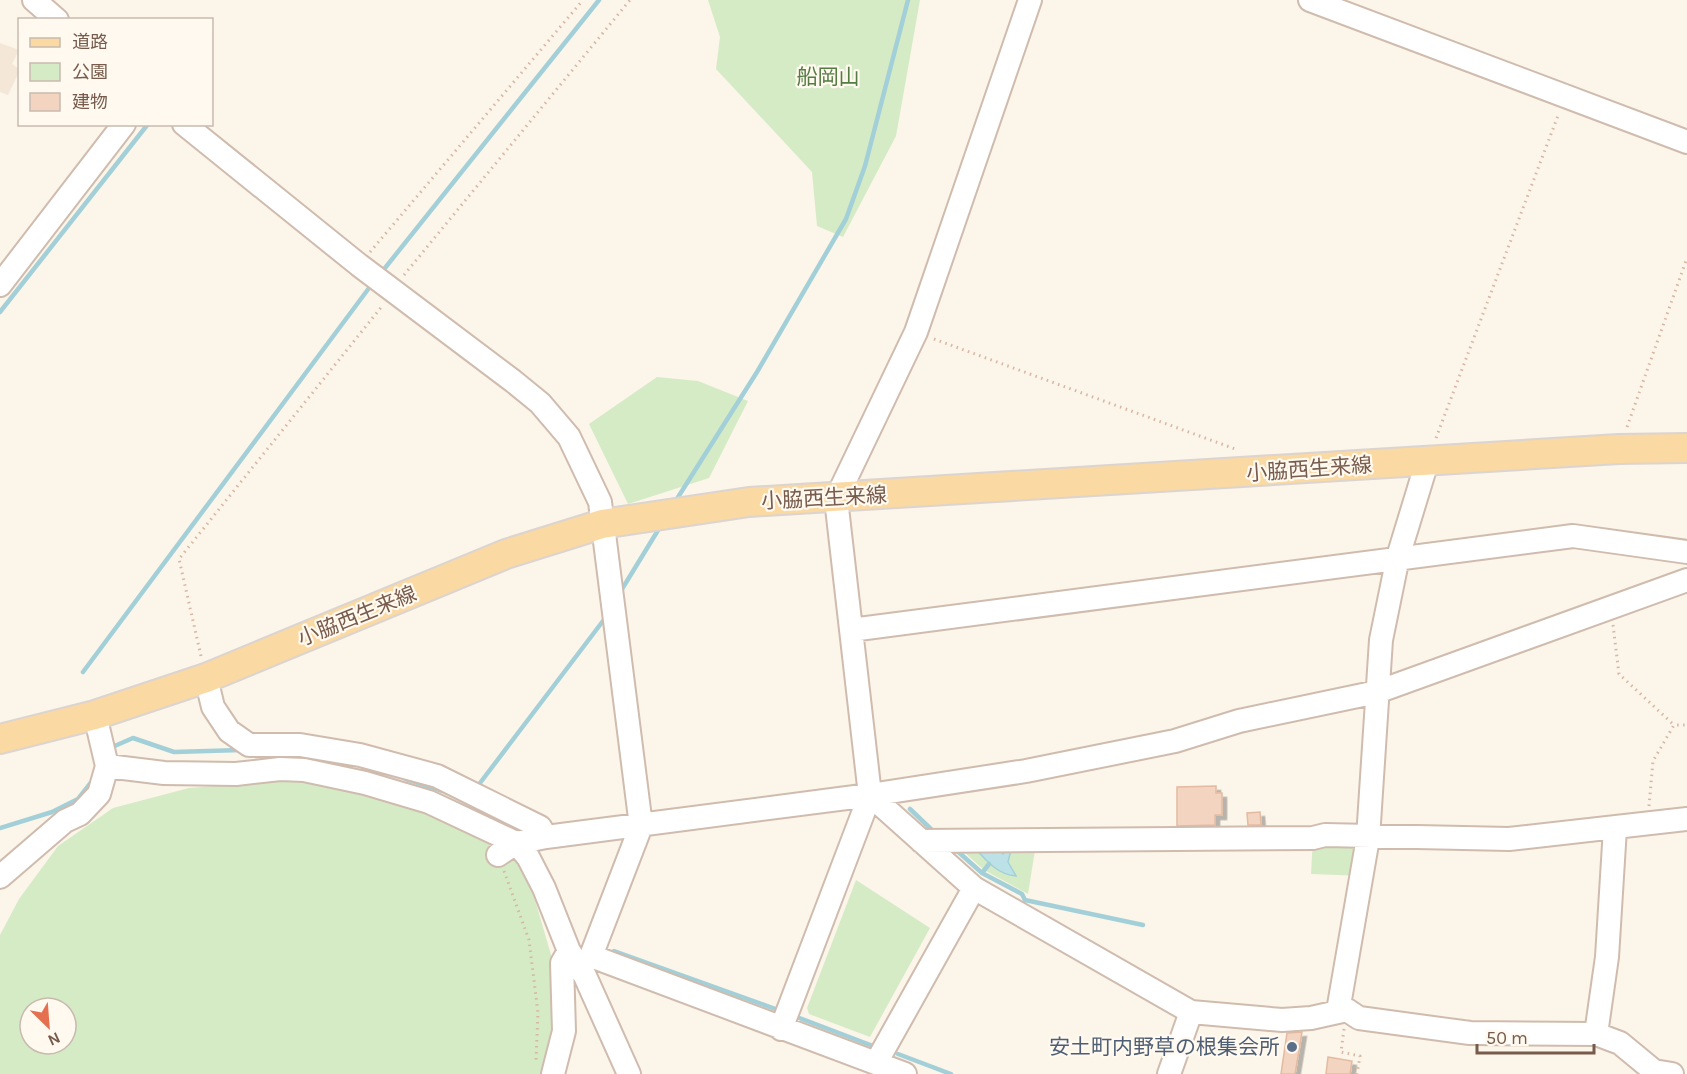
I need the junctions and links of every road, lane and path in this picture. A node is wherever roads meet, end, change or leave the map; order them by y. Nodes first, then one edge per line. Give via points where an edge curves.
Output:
1 (34, 0) edge
2 (583, 0) edge
3 (630, 0) edge
4 (1030, 0) edge
5 (1310, 0) edge
6 (55, 18) edge
7 (1564, 97) junction
8 (122, 126) edge
9 (186, 126) edge
10 (1687, 142) edge
11 (1687, 258) edge
12 (359, 265) junction
13 (0, 285) edge
14 (389, 296) junction
15 (916, 332) junction
16 (1687, 448) edge
17 (1619, 449) junction
18 (1238, 450) dead end
19 (1427, 462) junction
20 (836, 499) junction
21 (602, 524) junction
22 (1687, 552) edge
23 (1398, 557) junction
24 (1687, 580) edge
25 (1611, 608) junction
26 (851, 630) junction
27 (206, 678) junction
28 (1377, 692) junction
29 (94, 715) junction
30 (1674, 725) junction
31 (1687, 725) edge
32 (0, 739) edge
33 (107, 766) junction
34 (870, 795) junction
35 (1687, 819) edge
36 (1650, 822) junction
37 (641, 826) junction
38 (1615, 828) junction
39 (546, 837) junction
40 (1368, 838) junction
41 (921, 841) junction
42 (507, 849) junction
43 (0, 877) edge
44 (974, 888) junction
45 (569, 951) junction
46 (591, 956) junction
47 (1342, 1010) junction
48 (1191, 1012) junction
49 (781, 1029) junction
50 (1596, 1034) junction
51 (876, 1063) junction
52 (544, 1069) edge
53 (629, 1074) edge
54 (905, 1074) edge
55 (1169, 1074) edge
56 (1357, 1074) edge
57 (1672, 1074) edge

1 - 6 street
2 - 12 path
3 - 14 path
4 - 15 street
5 - 7 street
7 - 10 street
7 - 19 path
8 - 13 street
9 - 12 street
11 - 17 path
12 - 14 street
14 - 21 street via 540,403 569,437 600,502
14 - 27 path via 178,559
15 - 18 path
15 - 20 street
16 - 17 main road, 小脇西生来線
17 - 19 main road, 小脇西生来線
19 - 20 main road, 小脇西生来線
19 - 23 street
20 - 21 main road, 小脇西生来線 via 749,502
20 - 26 street
21 - 27 main road, 小脇西生来線 via 506,554
21 - 37 street
22 - 23 street via 1573,536
23 - 26 street
23 - 28 street via 1381,640
24 - 25 street
25 - 28 street
25 - 30 path via 1619,674
26 - 34 street
27 - 29 main road, 小脇西生来線
27 - 39 street via 213,707 229,731 249,745 300,745 360,755 437,776 540,827
28 - 34 street via 1026,771
28 - 40 street
29 - 32 main road, 小脇西生来線
29 - 33 street
30 - 31 path
30 - 36 path via 1653,761 1648,798
33 - 42 street via 164,773 304,770 429,802
33 - 43 street via 99,794 80,814 65,821
34 - 37 street
34 - 41 street
34 - 49 street
35 - 36 street
36 - 38 street
37 - 39 street
37 - 46 street
38 - 40 street via 1509,839
38 - 50 street via 1607,957
39 - 42 street
40 - 41 street via 1325,835
40 - 47 street
41 - 44 street
42 - 45 street via 528,856
42 - 52 path via 529,940
44 - 48 street
44 - 51 street
45 - 46 street
45 - 52 street via 562,963 564,1031
45 - 53 street via 585,976
46 - 49 street
47 - 48 street via 1282,1020
47 - 50 street via 1359,1018 1470,1033
47 - 56 path via 1341,1052 1360,1056
48 - 55 street
49 - 51 street
50 - 57 street via 1620,1043 1654,1071
51 - 54 street

